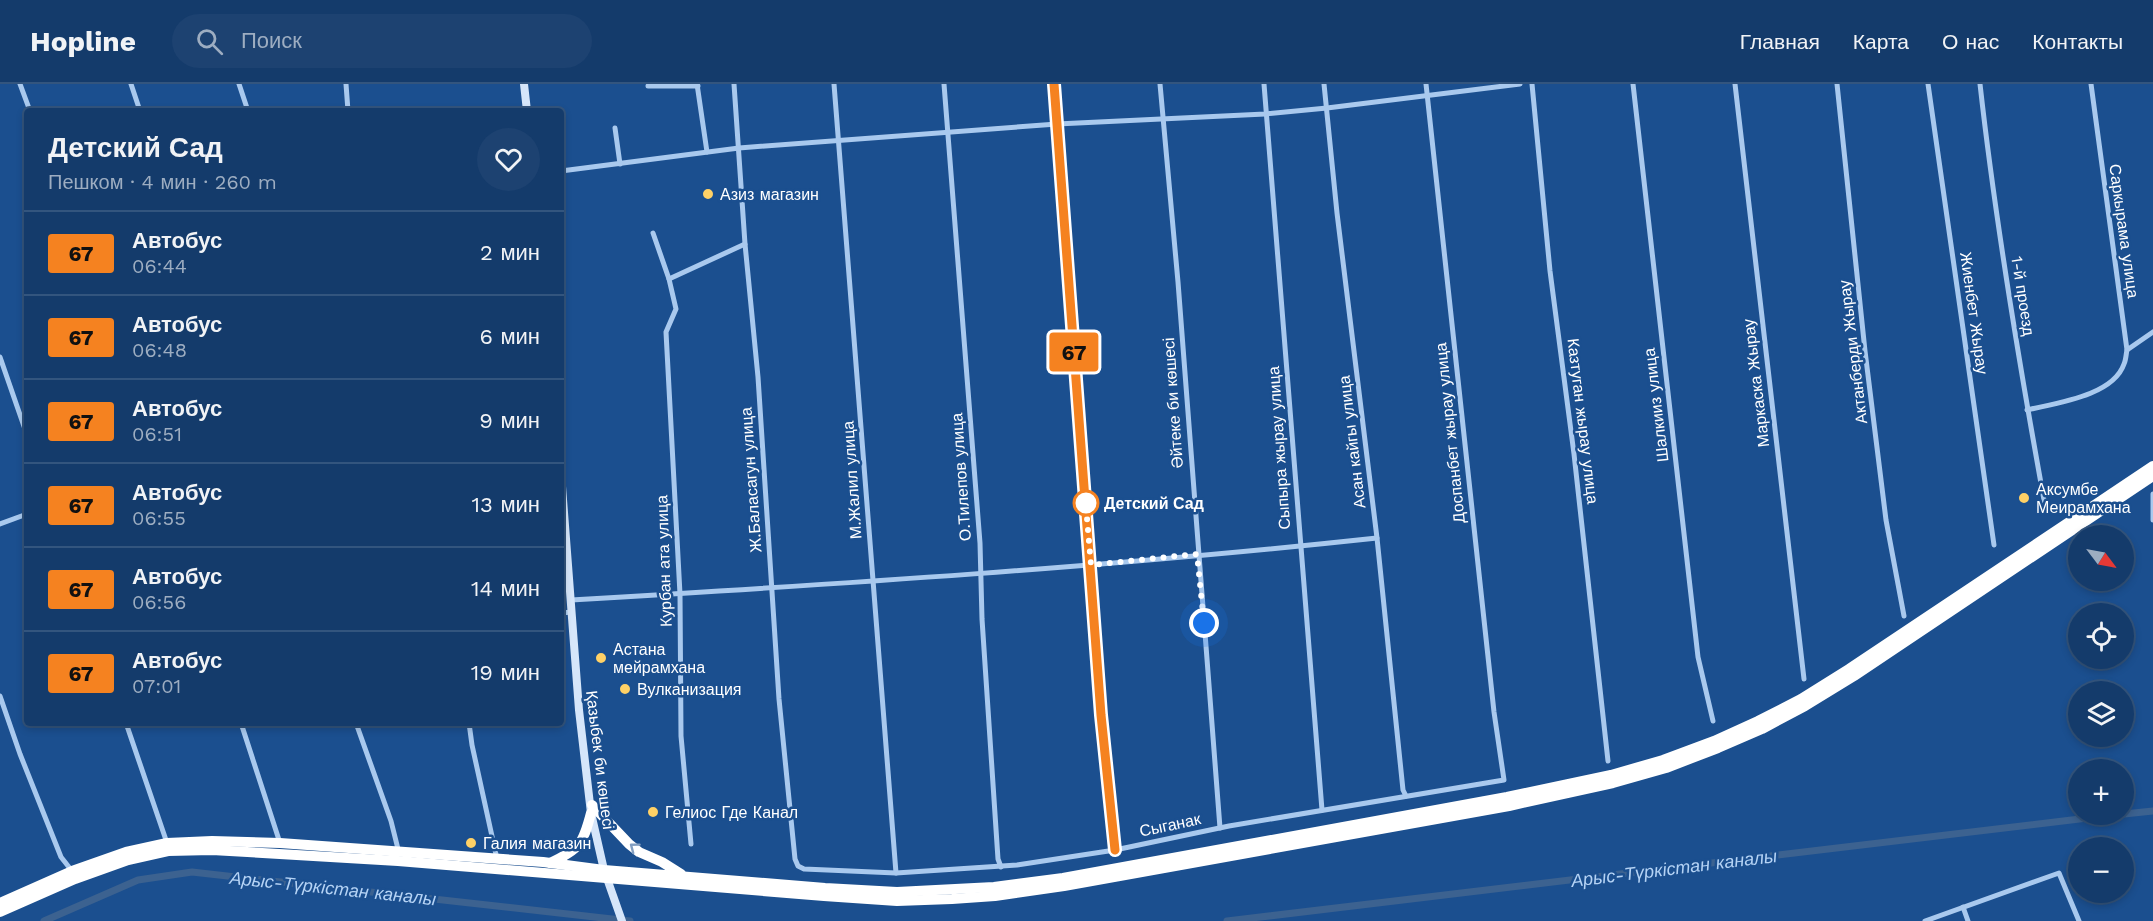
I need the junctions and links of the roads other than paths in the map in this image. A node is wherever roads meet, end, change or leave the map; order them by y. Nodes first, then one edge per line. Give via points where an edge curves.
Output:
1 (20, 84) edge
2 (131, 84) edge
3 (239, 84) edge
4 (346, 84) edge
5 (524, 84) edge
6 (734, 84) edge
7 (834, 84) edge
8 (944, 84) edge
9 (1054, 84) edge
10 (1160, 84) edge
11 (1264, 84) edge
12 (1324, 84) edge
13 (1426, 84) edge
14 (1520, 84) edge
15 (1532, 84) edge
16 (1633, 84) edge
17 (1735, 84) edge
18 (1837, 84) edge
19 (1928, 84) edge
20 (1980, 84) edge
21 (2091, 84) edge
22 (698, 85) edge
23 (648, 86) dead end
24 (1427, 95) junction
25 (29, 108) edge
26 (139, 108) edge
27 (247, 108) edge
28 (348, 108) edge
29 (527, 108) edge
30 (1327, 108) junction
31 (1265, 114) junction
32 (1162, 118) junction
33 (1057, 124) junction
34 (615, 128) dead end
35 (948, 131) junction
36 (838, 140) junction
37 (739, 148) junction
38 (707, 152) junction
39 (620, 164) junction
40 (564, 171) edge
41 (652, 233) dead end
42 (745, 244) junction
43 (669, 279) junction
44 (2153, 332) edge
45 (2127, 350) junction
46 (0, 357) edge
47 (2027, 410) junction
48 (24, 426) edge
49 (2153, 466) edge
50 (2153, 476) edge
51 (2152, 494) edge
52 (564, 510) edge
53 (2046, 511) dead end
54 (24, 515) edge
55 (2153, 520) edge
56 (0, 524) edge
57 (1377, 538) junction
58 (1994, 545) dead end
59 (1300, 546) junction
60 (1197, 554) junction
61 (1091, 565) junction
62 (980, 574) junction
63 (873, 580) junction
64 (772, 588) junction
65 (680, 594) junction
66 (571, 600) junction
67 (572, 612) junction
68 (564, 613) edge
69 (1904, 616) dead end
70 (1804, 679) dead end
71 (0, 696) edge
72 (1713, 721) dead end
73 (127, 726) edge
74 (242, 726) edge
75 (357, 726) edge
76 (469, 726) edge
77 (1608, 761) dead end
78 (1504, 780) joint
79 (1406, 796) junction
80 (591, 809) junction
81 (1322, 810) junction
82 (1220, 828) junction
83 (167, 843) junction
84 (280, 843) junction
85 (691, 844) dead end
86 (1115, 850) junction
87 (399, 853) junction
88 (497, 860) junction
89 (550, 863) junction
90 (1001, 867) junction
91 (804, 869) joint
92 (72, 871) junction
93 (896, 873) junction
94 (606, 874) junction
95 (684, 876) junction
96 (0, 903) edge
97 (1963, 908) junction
98 (0, 912) edge
99 (622, 921) edge
100 (1925, 921) edge
101 (1968, 921) edge
102 (2079, 921) edge

1 - 25 street
2 - 26 street
3 - 27 street
4 - 28 street
5 - 29 main road
6 - 37 street, Ж.Баласагун улица
7 - 36 street, М.Жалил улица
8 - 35 street, О.Тилепов улица
9 - 33 street
10 - 32 street, Әйтеке би көшесі
11 - 31 street, Сыпыра жырау улица
12 - 30 street, Асан кайгы улица
13 - 24 street, Доспанбет жырау улица
14 - 24 street
15 - 77 street, Казтуган жырау улица
16 - 72 street, Шалкииз улица via 1698,657
17 - 70 street, Маркаска Жырау
18 - 69 street, Актанберди Жырау via 1886,520
19 - 58 street, Жиенбет Жырау
20 - 47 street, 1-й проезд
21 - 45 street, Саркырама улица
22 - 23 street
22 - 38 street
24 - 30 street
24 - 78 street, Доспанбет жырау улица
30 - 31 street
30 - 57 street, Асан кайгы улица
31 - 32 street
31 - 59 street, Сыпыра жырау улица
32 - 33 street
32 - 60 street, Әйтеке би көшесі
33 - 35 street
33 - 61 street
34 - 39 street
35 - 36 street
35 - 62 street, О.Тилепов улица
36 - 37 street
36 - 63 street, М.Жалил улица
37 - 38 street
37 - 42 street, Ж.Баласагун улица
38 - 39 street
39 - 40 street
41 - 43 street, Курбан ата улица
42 - 43 street
42 - 64 street, Ж.Баласагун улица
43 - 65 street, Курбан ата улица via 676,309 666,333
44 - 45 street
45 - 47 street via 2119,373 2091,394
46 - 48 street
47 - 53 street, 1-й проезд
49 - 95 highway via 1801,699 1663,760 1611,775 1063,878 994,887 897,892
50 - 94 highway via 1805,706 1718,748 1613,783 1509,806 995,896 897,901
51 - 55 street
52 - 66 main road, Қазыбек би көшесі
54 - 56 street
57 - 59 street
57 - 79 street, Асан кайгы улица
59 - 60 street
59 - 81 street, Сыпыра жырау улица
60 - 61 street
60 - 82 street, Әйтеке би көшесі
61 - 62 street
61 - 86 street
62 - 63 street
62 - 90 street, О.Тилепов улица via 991,771
63 - 64 street
63 - 93 street, М.Жалил улица
64 - 65 street
64 - 91 street, Ж.Баласагун улица via 791,824 795,859
65 - 66 street
65 - 85 street, Курбан ата улица via 681,736
66 - 67 main road, Қазыбек би көшесі
67 - 68 street
67 - 80 main road, Қазыбек би көшесі
71 - 92 street via 61,857
73 - 83 street
74 - 84 street
75 - 87 street
76 - 88 street
78 - 79 street, Сыганак
79 - 81 street, Сыганак
80 - 89 highway via 585,834 575,850
80 - 94 main road, Қазыбек би көшесі
95 -> 80 highway via 639,852
81 - 82 street, Сыганак
82 - 86 street, Сыганак
83 - 84 highway
83 - 92 highway
84 - 87 highway
86 - 90 street, Сыганак
87 - 88 highway
88 - 89 highway
89 - 94 highway
90 - 93 street, Сыганак
91 - 93 street, Сыганак
92 - 96 highway
94 - 95 highway
94 - 98 highway via 276,852 168,851 86,875
94 - 99 main road, Қазыбек би көшесі
97 - 100 street
97 - 101 street
97 - 102 street via 2059,873

